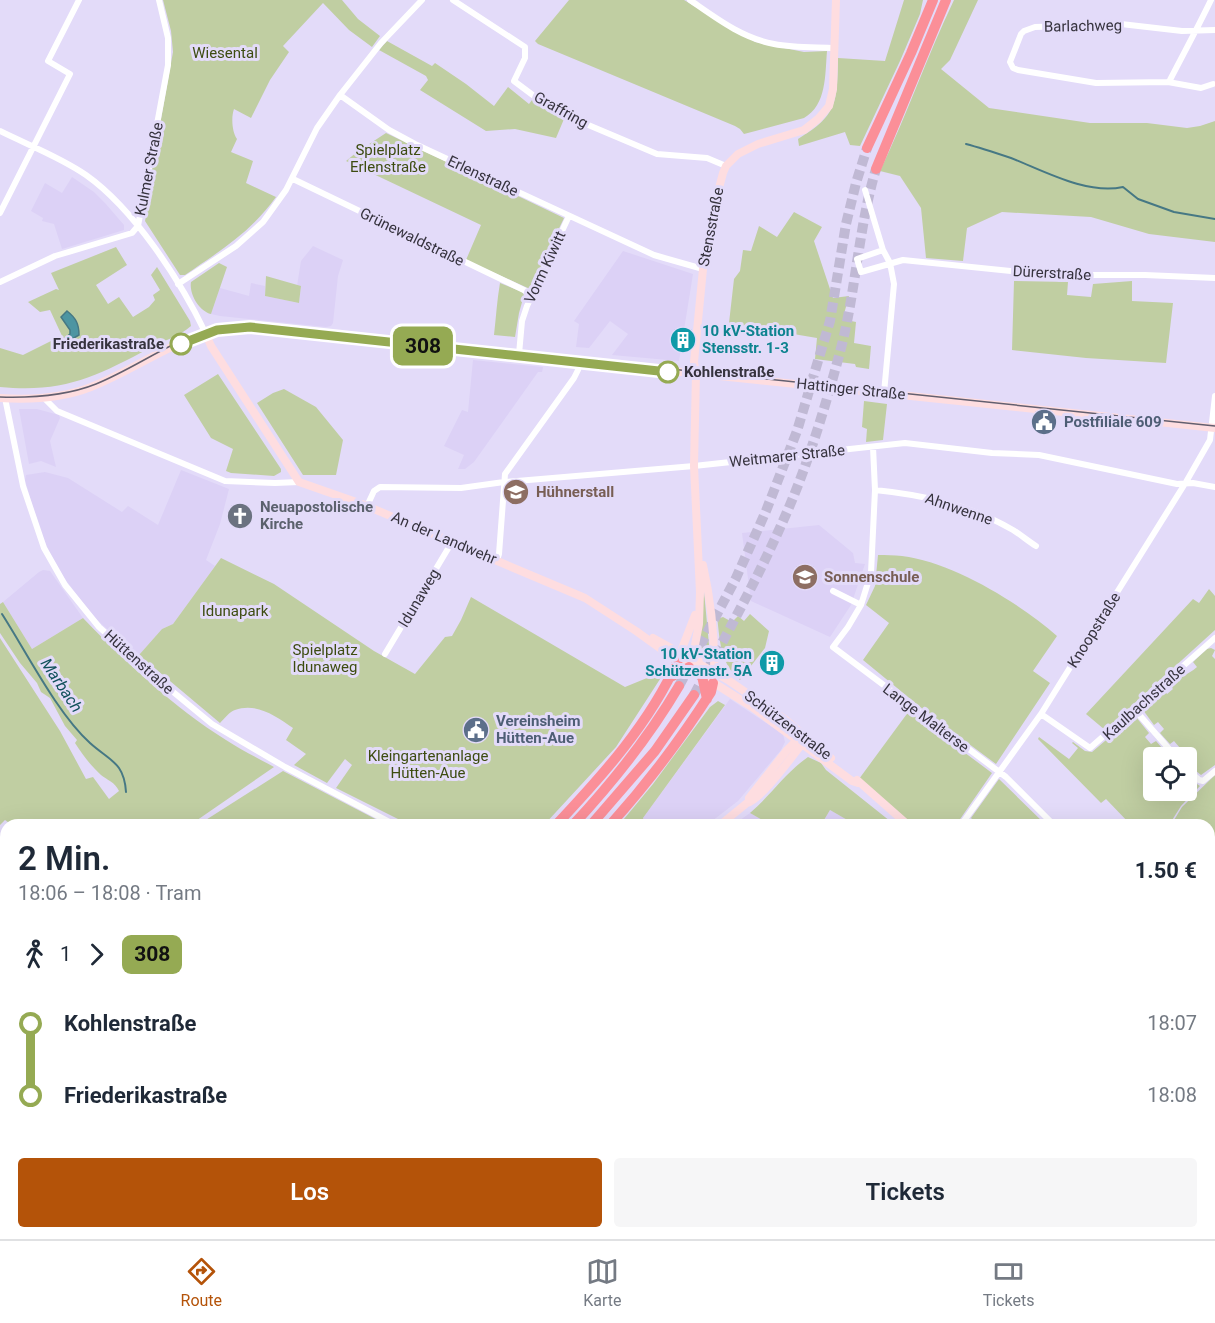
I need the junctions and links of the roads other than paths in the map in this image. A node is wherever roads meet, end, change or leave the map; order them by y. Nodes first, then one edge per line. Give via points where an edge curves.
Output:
1 (79, 0) edge
2 (159, 0) edge
3 (422, 0) edge
4 (453, 0) edge
5 (690, 0) edge
6 (836, 0) edge
7 (933, 0) edge
8 (946, 0) edge
9 (1211, 0) edge
10 (1196, 30) junction
11 (1215, 30) edge
12 (835, 48) junction
13 (1168, 82) junction
14 (1213, 84) dead end
15 (340, 95) junction
16 (0, 131) edge
17 (33, 147) junction
18 (867, 148) tunnel mouth
19 (726, 165) junction
20 (876, 169) tunnel mouth
21 (293, 179) junction
22 (865, 190) dead end
23 (0, 213) edge
24 (569, 216) junction
25 (138, 226) junction
26 (883, 250) junction
27 (890, 263) junction
28 (703, 270) junction
29 (1215, 279) edge
30 (0, 282) edge
31 (178, 284) junction
32 (532, 294) junction
33 (206, 332) junction
34 (519, 354) junction
35 (580, 361) junction
36 (696, 373) junction
37 (884, 393) junction
38 (1215, 396) edge
39 (3, 398) edge
40 (44, 398) junction
41 (1213, 428) edge
42 (873, 447) junction
43 (694, 466) junction
44 (299, 482) junction
45 (504, 482) junction
46 (1186, 482) junction
47 (1215, 487) edge
48 (874, 490) junction
49 (367, 506) junction
50 (452, 542) junction
51 (1036, 546) dead end
52 (698, 547) junction
53 (497, 560) junction
54 (833, 591) dead end
55 (699, 597) junction
56 (861, 605) junction
57 (1214, 641) edge
58 (714, 652) junction
59 (386, 654) dead end
60 (679, 657) junction
61 (694, 665) junction
62 (702, 676) junction
63 (713, 677) junction
64 (670, 678) junction
65 (679, 686) tunnel mouth
66 (694, 695) tunnel mouth
67 (707, 699) junction
68 (1135, 710) junction
69 (1041, 714) junction
70 (801, 739) junction
71 (1167, 747) edge
72 (1215, 771) edge
73 (999, 772) junction
74 (1197, 778) edge
75 (384, 819) edge
76 (561, 819) edge
77 (578, 819) edge
78 (596, 819) edge
79 (615, 819) edge
80 (727, 819) edge
81 (901, 819) edge
82 (965, 819) edge
83 (1048, 819) edge

1 - 17 street via 48,62 70,74
2 - 25 street, Kulmer Straße via 168,38 168,65
3 - 15 street
4 - 19 street, Graffring via 525,47 525,58 514,81 542,102 657,154 707,158
5 - 12 street via 757,40 800,48
6 - 12 street
7 - 18 highway
8 - 20 highway
9 - 10 street
10 - 11 street
10 - 13 street
10 - 13 street, Barlachweg via 1121,24 1035,27 1021,34 1010,62 1018,70 1096,83
12 - 19 street via 832,94 829,106 818,119 804,130 747,149
13 - 14 street, Barlachweg via 1201,88
15 - 21 street via 316,128
15 - 24 street, Erlenstraße via 389,130
16 - 17 street
17 - 23 street
17 - 25 street via 94,181
19 - 28 street, Stensstraße via 717,192
21 - 31 street via 263,222 236,246
21 - 32 street, Grünewaldstraße
22 - 26 street
24 - 28 street, Erlenstraße via 654,255
24 - 32 street, Vorm Kiwitt
25 - 30 street, Kulmer Straße via 132,233 55,256
25 - 31 street
26 - 27 street
26 - 27 street, Dürerstraße via 857,259 861,272
27 - 29 street, Dürerstraße via 903,260 1075,277
27 - 37 street via 894,284
28 - 36 street, Stensstraße
31 - 33 street
32 - 34 street, Vorm Kiwitt via 522,321
33 - 34 street, Hattinger Straße via 254,326
33 - 40 street, Hattinger Straße via 102,383
33 - 44 street via 211,346
34 - 35 street, Hattinger Straße
35 - 36 street, Hattinger Straße
35 - 45 street via 574,378 505,474
36 - 37 street, Hattinger Straße
36 - 43 street
37 - 41 street, Hattinger Straße
38 - 41 street, Knoopstraße
39 - 40 street, Hattinger Straße
39 - 75 street, Hüttenstraße via 23,486 44,548 65,585 99,627 212,724
40 - 44 street, An der Landwehr via 57,411 225,481
41 - 46 street, Knoopstraße
42 - 43 street, Weitmarer Straße
42 - 46 street, Weitmarer Straße via 905,443 1039,455 1177,484
42 - 48 street, Lange Malterse
43 - 45 street, Weitmarer Straße
43 - 52 street
44 - 49 street, An der Landwehr
45 - 49 street, Weitmarer Straße via 461,488 380,487
45 - 53 street
46 - 47 street, Weitmarer Straße
46 - 69 street, Knoopstraße
48 - 51 street, Ahnwenne via 961,506 998,522
48 - 56 street, Lange Malterse via 871,573
49 - 50 street, An der Landwehr
50 - 53 street, An der Landwehr
50 - 59 street, Idunaweg
52 - 55 street
52 - 58 street via 708,591
53 - 60 street, An der Landwehr via 574,592
54 - 56 street
55 - 60 street
55 - 61 street
56 - 73 street, Lange Malterse via 833,646
57 - 68 street, Kaulbachstraße
58 - 61 street
58 - 63 street
60 - 61 street, An der Landwehr
60 - 64 highway
61 - 62 street, An der Landwehr
61 - 63 street, An der Landwehr
61 - 64 highway
62 - 63 street, An der Landwehr
62 - 67 highway
63 - 67 highway
63 - 70 street, Schützenstraße
64 - 76 highway via 603,774
65 - 77 highway via 631,758
66 - 78 highway via 655,751
67 - 79 highway via 663,763
68 - 69 street, Kaulbachstraße via 1090,748
68 - 71 street
69 - 73 street, Knoopstraße
70 - 80 street via 770,783
70 - 81 street, Schützenstraße via 855,778
72 - 74 street via 1203,780
73 - 82 street, Knoopstraße
73 - 83 street, Lange Malterse

